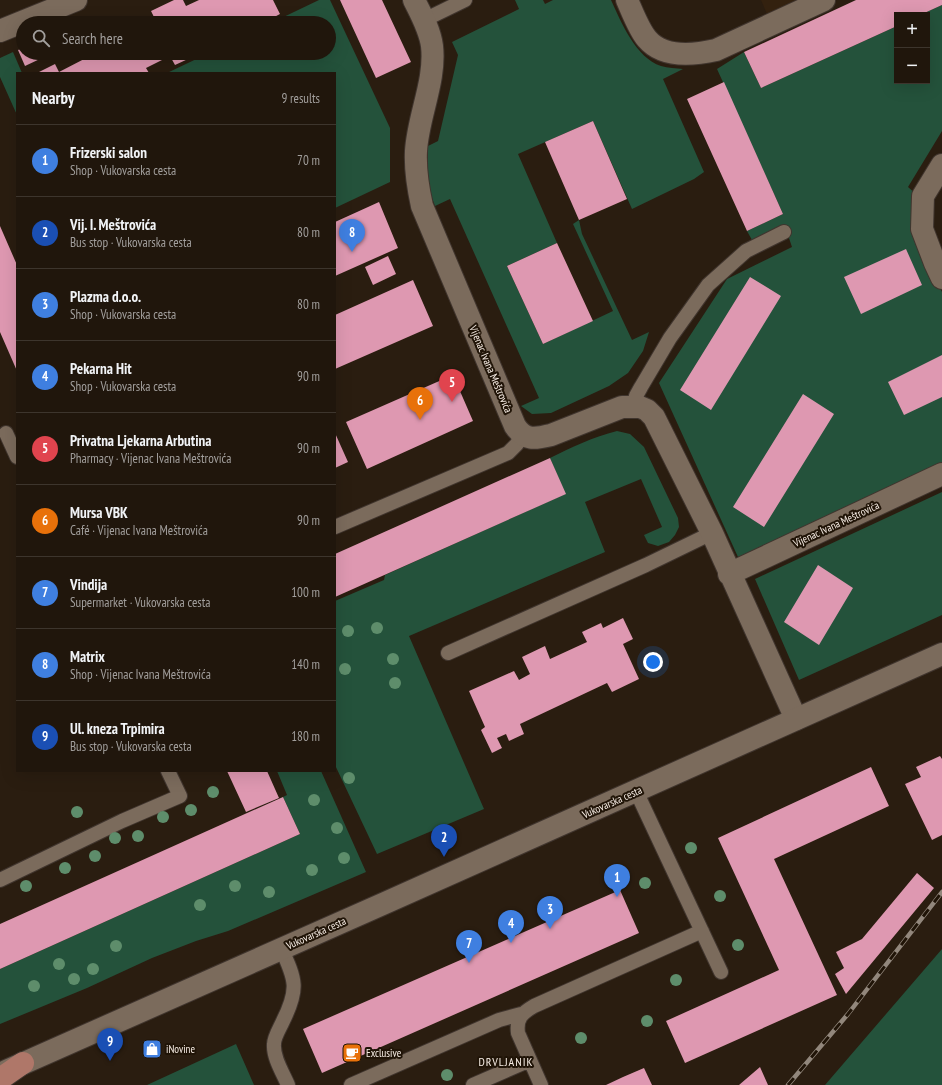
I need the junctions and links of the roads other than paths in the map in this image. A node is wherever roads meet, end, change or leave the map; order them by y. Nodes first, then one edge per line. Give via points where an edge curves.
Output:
1 (76, 0) edge
2 (414, 0) edge
3 (464, 0) edge
4 (627, 0) edge
5 (824, 0) edge
6 (37, 16) edge
7 (424, 20) junction
8 (16, 24) edge
9 (0, 31) edge
10 (942, 165) edge
11 (784, 232) dead end
12 (942, 278) edge
13 (634, 406) junction
14 (6, 433) dead end
15 (521, 434) junction
16 (16, 455) edge
17 (942, 474) edge
18 (336, 527) edge
19 (712, 534) junction
20 (729, 574) junction
21 (448, 653) dead end
22 (942, 654) edge
23 (796, 719) junction
24 (168, 772) edge
25 (636, 791) junction
26 (0, 880) edge
27 (702, 931) junction
28 (281, 948) junction
29 (721, 972) dead end
30 (521, 1014) junction
31 (530, 1060) junction
32 (23, 1063) junction
33 (0, 1067) edge
34 (0, 1074) edge
35 (0, 1079) edge
36 (288, 1085) edge
37 (351, 1085) edge
38 (473, 1085) edge
39 (541, 1085) edge

1 - 6 street
2 - 7 street, Vijenac Ivana Meštrovića
3 - 7 lane
4 - 5 street via 646,39 660,49 678,53 716,50
7 - 15 street, Vijenac Ivana Meštrovića via 432,45 432,66 416,151 422,206 511,417
8 - 9 street
10 - 12 street via 923,196 922,229
11 - 13 lane via 746,251 708,285 670,338 639,392
13 - 15 street via 622,406 539,438
13 - 19 street via 647,410 654,417
14 - 16 lane
15 - 18 lane via 517,444 508,453
17 - 20 street, Vijenac Ivana Meštrovića
19 - 20 street
19 - 21 lane
20 - 23 street
22 - 23 street, Vukovarska cesta
23 - 25 street, Vukovarska cesta
24 - 26 lane via 180,796
25 - 27 lane
25 - 28 street, Vukovarska cesta
27 - 29 lane
27 - 30 lane
28 - 32 street, Vukovarska cesta
28 - 36 lane, Vukovarska cesta via 295,986 289,1009 274,1044 276,1057
30 - 31 lane via 517,1025 518,1033
30 - 37 lane via 499,1020
31 - 38 lane
31 - 39 lane
32 - 33 main road
32 - 34 street, Vukovarska cesta
32 - 35 main road

